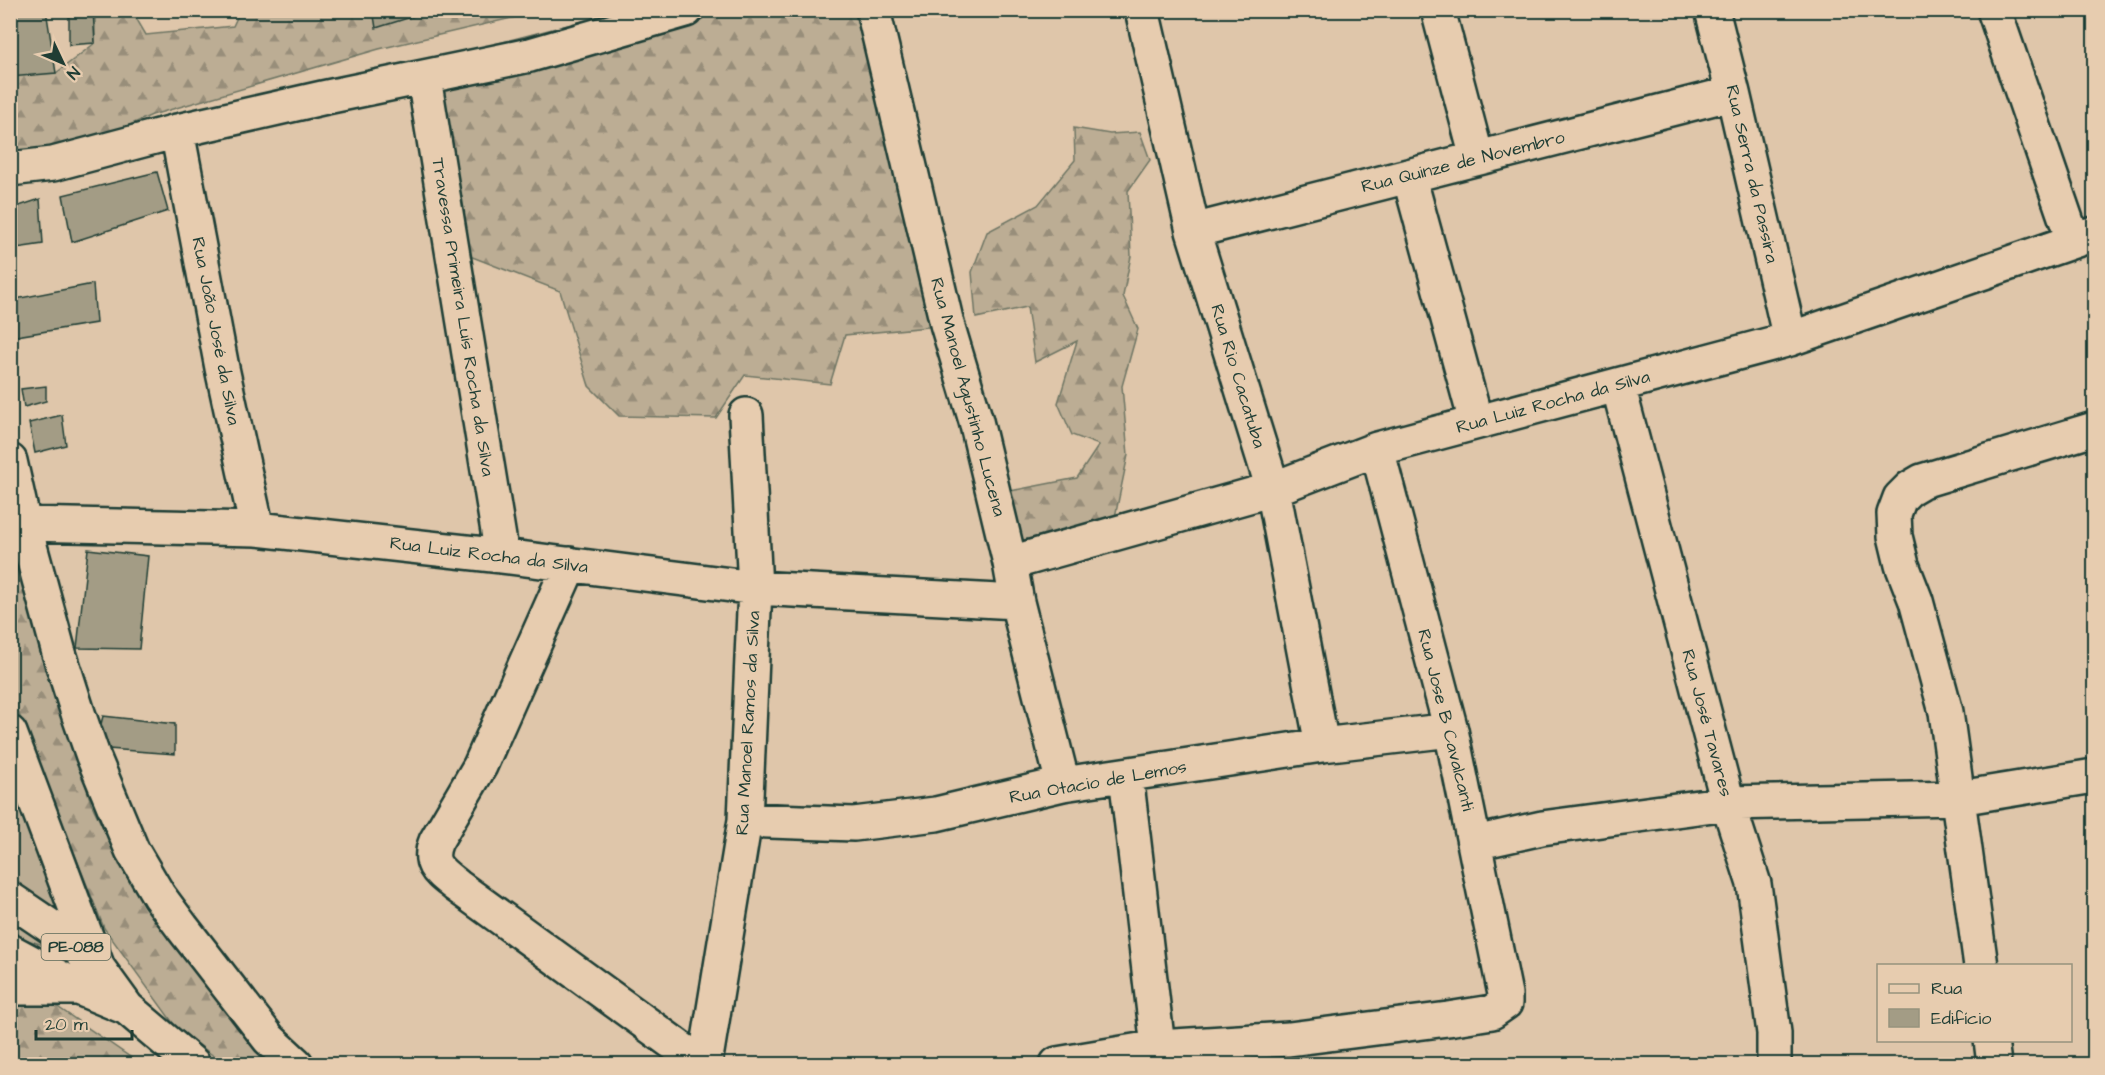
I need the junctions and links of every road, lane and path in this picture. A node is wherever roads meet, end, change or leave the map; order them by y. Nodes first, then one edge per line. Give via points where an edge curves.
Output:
1 (686, 10) edge
2 (873, 10) edge
3 (1142, 10) edge
4 (1438, 10) edge
5 (1712, 10) edge
6 (1994, 10) edge
7 (424, 78) junction
8 (1733, 93) junction
9 (177, 131) junction
10 (1477, 158) junction
11 (10, 169) edge
12 (1409, 176) junction
13 (1193, 231) junction
14 (2084, 237) edge
15 (1790, 339) junction
16 (1618, 385) junction
17 (746, 415) dead end
18 (1476, 422) junction
19 (2094, 429) edge
20 (1377, 449) junction
21 (10, 461) edge
22 (1274, 489) junction
23 (24, 524) junction
24 (258, 529) junction
25 (502, 556) junction
26 (1010, 563) junction
27 (570, 564) junction
28 (755, 588) junction
29 (1017, 602) junction
30 (1450, 730) junction
31 (10, 733) edge
32 (1322, 745) junction
33 (1126, 775) junction
34 (2094, 776) edge
35 (1063, 784) junction
36 (1959, 798) junction
37 (1728, 803) junction
38 (745, 820) junction
39 (1475, 843) junction
40 (10, 899) edge
41 (10, 951) edge
42 (1981, 964) edge
43 (89, 978) junction
44 (10, 988) edge
45 (1991, 1042) edge
46 (1158, 1047) junction
47 (1289, 1052) edge
48 (193, 1065) edge
49 (296, 1065) edge
50 (704, 1065) edge
51 (1057, 1065) edge
52 (1774, 1065) edge
53 (1994, 1065) edge

1 - 7 street via 530,55
2 - 26 street, Rua Manoel Agustinho Lucena via 947,324 976,421
3 - 13 street, Rua Rio Cacatuba
4 - 10 street
5 - 8 street, Rua Serra da Passira
6 - 14 street
7 - 9 street
7 - 25 street, Travessa Primeira Luís Rocha da Silva
8 - 10 street, Rua Quinze de Novembro
8 - 15 street, Rua Serra da Passira
9 - 11 street via 53,164
9 - 24 street, Rua João José da Silva via 222,368
10 - 12 street, Rua Quinze de Novembro
12 - 13 street, Rua Quinze de Novembro
12 - 18 street
13 - 22 street, Rua Rio Cacatuba
14 - 15 street, Rua Luiz Rocha da Silva
15 - 16 street, Rua Luiz Rocha da Silva
16 - 18 street, Rua Luiz Rocha da Silva
16 - 37 street, Rua José Tavares
17 - 28 street, Rua Manoel Ramos da Silva
18 - 20 street, Rua Luiz Rocha da Silva
19 - 36 street via 1922,481 1900,498 1894,514 1902,565 1916,601 1946,712
20 - 22 street, Rua Luiz Rocha da Silva
20 - 30 street, Rua Jose B Cavalcanti
21 - 23 street
22 - 26 street, Rua Luiz Rocha da Silva
22 - 32 street, Rua Rio Cacatuba
23 - 24 street, Rua Luiz Rocha da Silva
23 - 49 street via 78,713 132,850 182,927 269,1039
24 - 25 street, Rua Luiz Rocha da Silva
25 - 27 street, Rua Luiz Rocha da Silva
26 - 29 street, Rua Manoel Agustinho Lucena
27 - 28 street, Rua Luiz Rocha da Silva
27 - 50 street via 480,766 436,841 432,860 441,873
28 - 29 street, Rua Luiz Rocha da Silva
28 - 38 street, Rua Manoel Ramos da Silva
29 - 35 street, Rua Manoel Agustinho Lucena
30 - 32 street, Rua Otacio de Lemos
30 - 39 street, Rua Jose B Cavalcanti
31 - 43 street
32 - 33 street, Rua Otacio de Lemos
33 - 35 street, Rua Otacio de Lemos
33 - 46 street
34 - 36 street
35 - 38 street, Rua Otacio de Lemos via 936,814 854,824
36 - 37 street
36 - 42 street
37 - 39 street via 1542,828
37 - 52 street, Rua José Tavares via 1755,884
38 - 50 street, Rua Manoel Ramos da Silva
39 - 47 street, Rua Jose B Cavalcanti via 1506,999 1503,1006
40 - 43 street, PE-088 via 66,937
41 - 43 street, PE-088
43 - 44 street
43 - 48 street, PE-088
45 - 53 street
46 - 47 street
46 - 51 street

